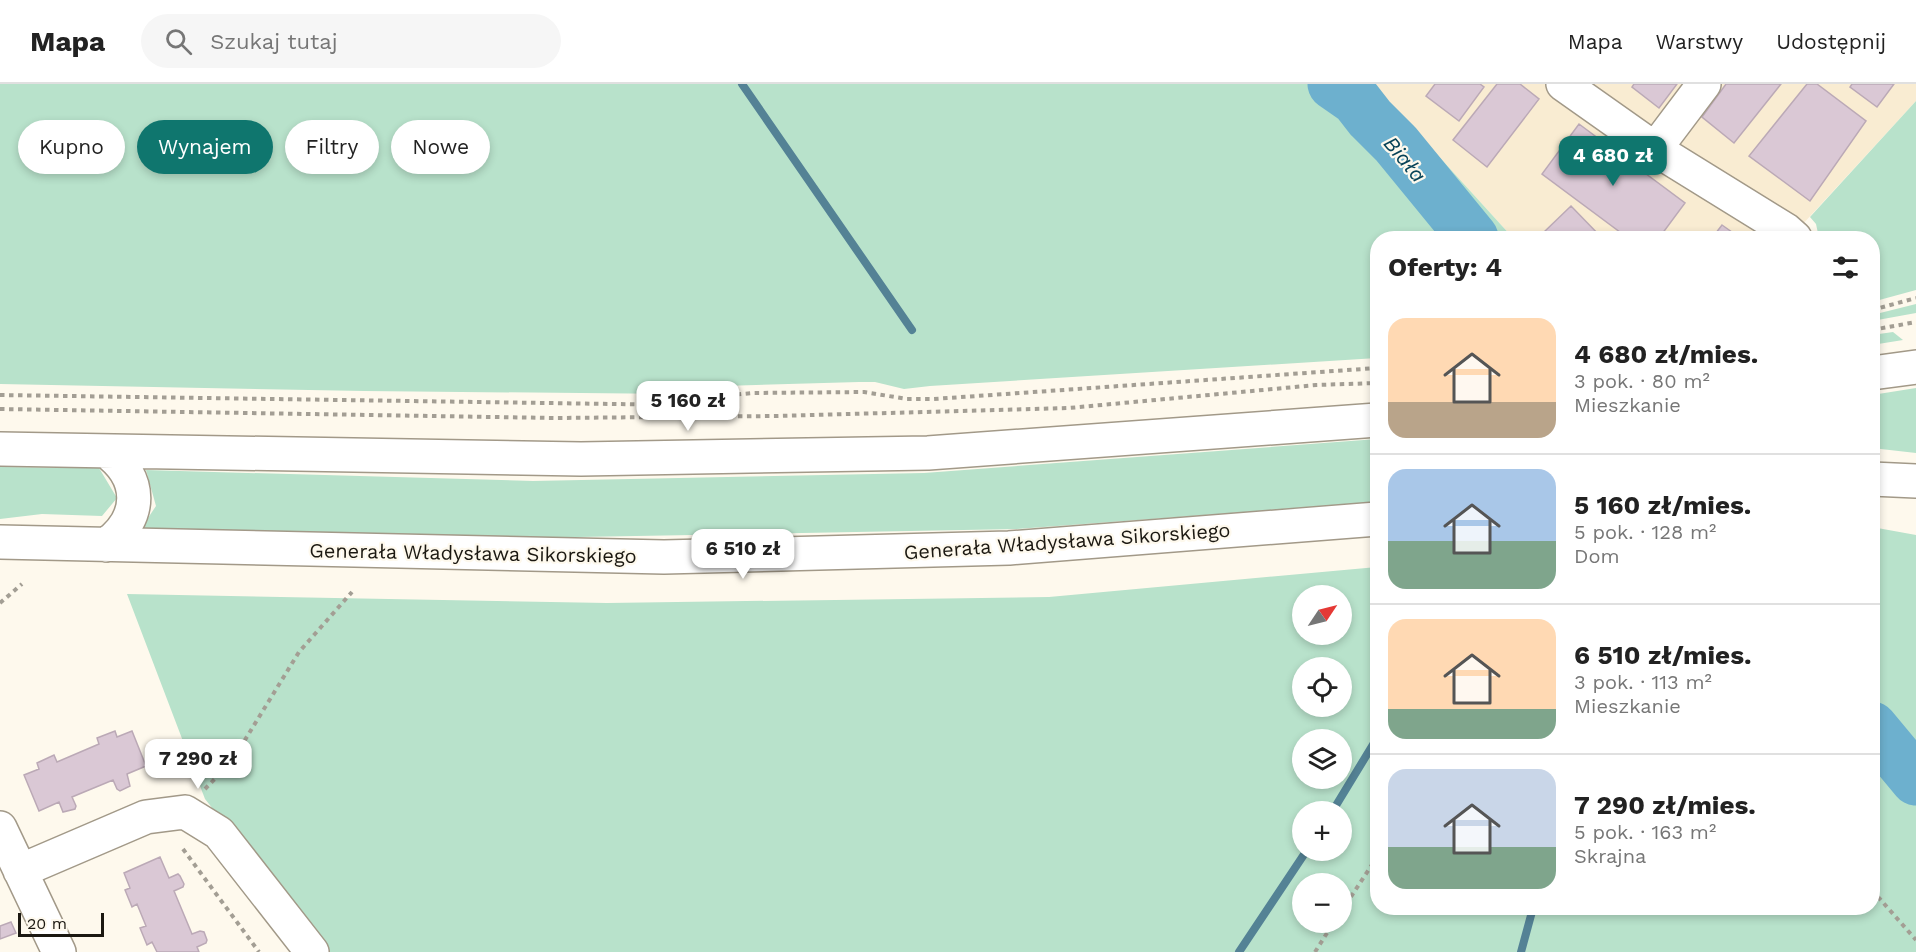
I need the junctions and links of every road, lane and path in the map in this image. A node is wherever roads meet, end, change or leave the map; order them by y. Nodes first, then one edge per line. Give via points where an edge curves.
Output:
1 (1563, 84) edge
2 (1704, 84) edge
3 (1655, 149) junction
4 (1786, 231) edge
5 (1916, 298) edge
6 (1880, 308) edge
7 (1916, 322) edge
8 (1880, 329) edge
9 (1916, 367) edge
10 (1370, 368) edge
11 (1880, 372) edge
12 (1370, 382) edge
13 (0, 394) edge
14 (0, 410) edge
15 (1370, 421) edge
16 (0, 449) edge
17 (106, 451) junction
18 (1880, 479) edge
19 (1916, 481) edge
20 (1370, 520) edge
21 (0, 542) edge
22 (106, 545) junction
23 (22, 584) dead end
24 (352, 592) dead end
25 (0, 603) edge
26 (185, 812) junction
27 (0, 828) edge
28 (183, 848) dead end
29 (1370, 868) edge
30 (20, 871) junction
31 (1352, 895) edge
32 (1880, 899) edge
33 (1328, 933) edge
34 (1916, 940) edge
35 (58, 952) edge
36 (259, 952) edge
37 (312, 952) edge
38 (1315, 952) edge

1 - 3 main road
2 - 3 main road
3 - 4 main road
5 - 6 path
7 - 8 path
9 - 11 main road
10 - 13 path via 934,399 864,392 753,393 682,405
12 - 14 path via 1069,408 777,416 555,418
15 - 17 main road via 916,454 581,459
16 - 17 main road
17 - 22 main road via 129,474 134,506 129,522
18 - 19 main road
20 - 22 main road, Generała Władysława Sikorskiego via 1009,548 676,556
21 - 22 main road, Generała Władysława Sikorskiego
23 - 25 path
24 - 26 path via 299,652 232,761
26 - 30 main road via 146,817
26 - 37 main road via 219,833
27 - 30 main road
28 - 36 path
29 - 31 path
30 - 35 main road
32 - 34 path
33 - 38 path

